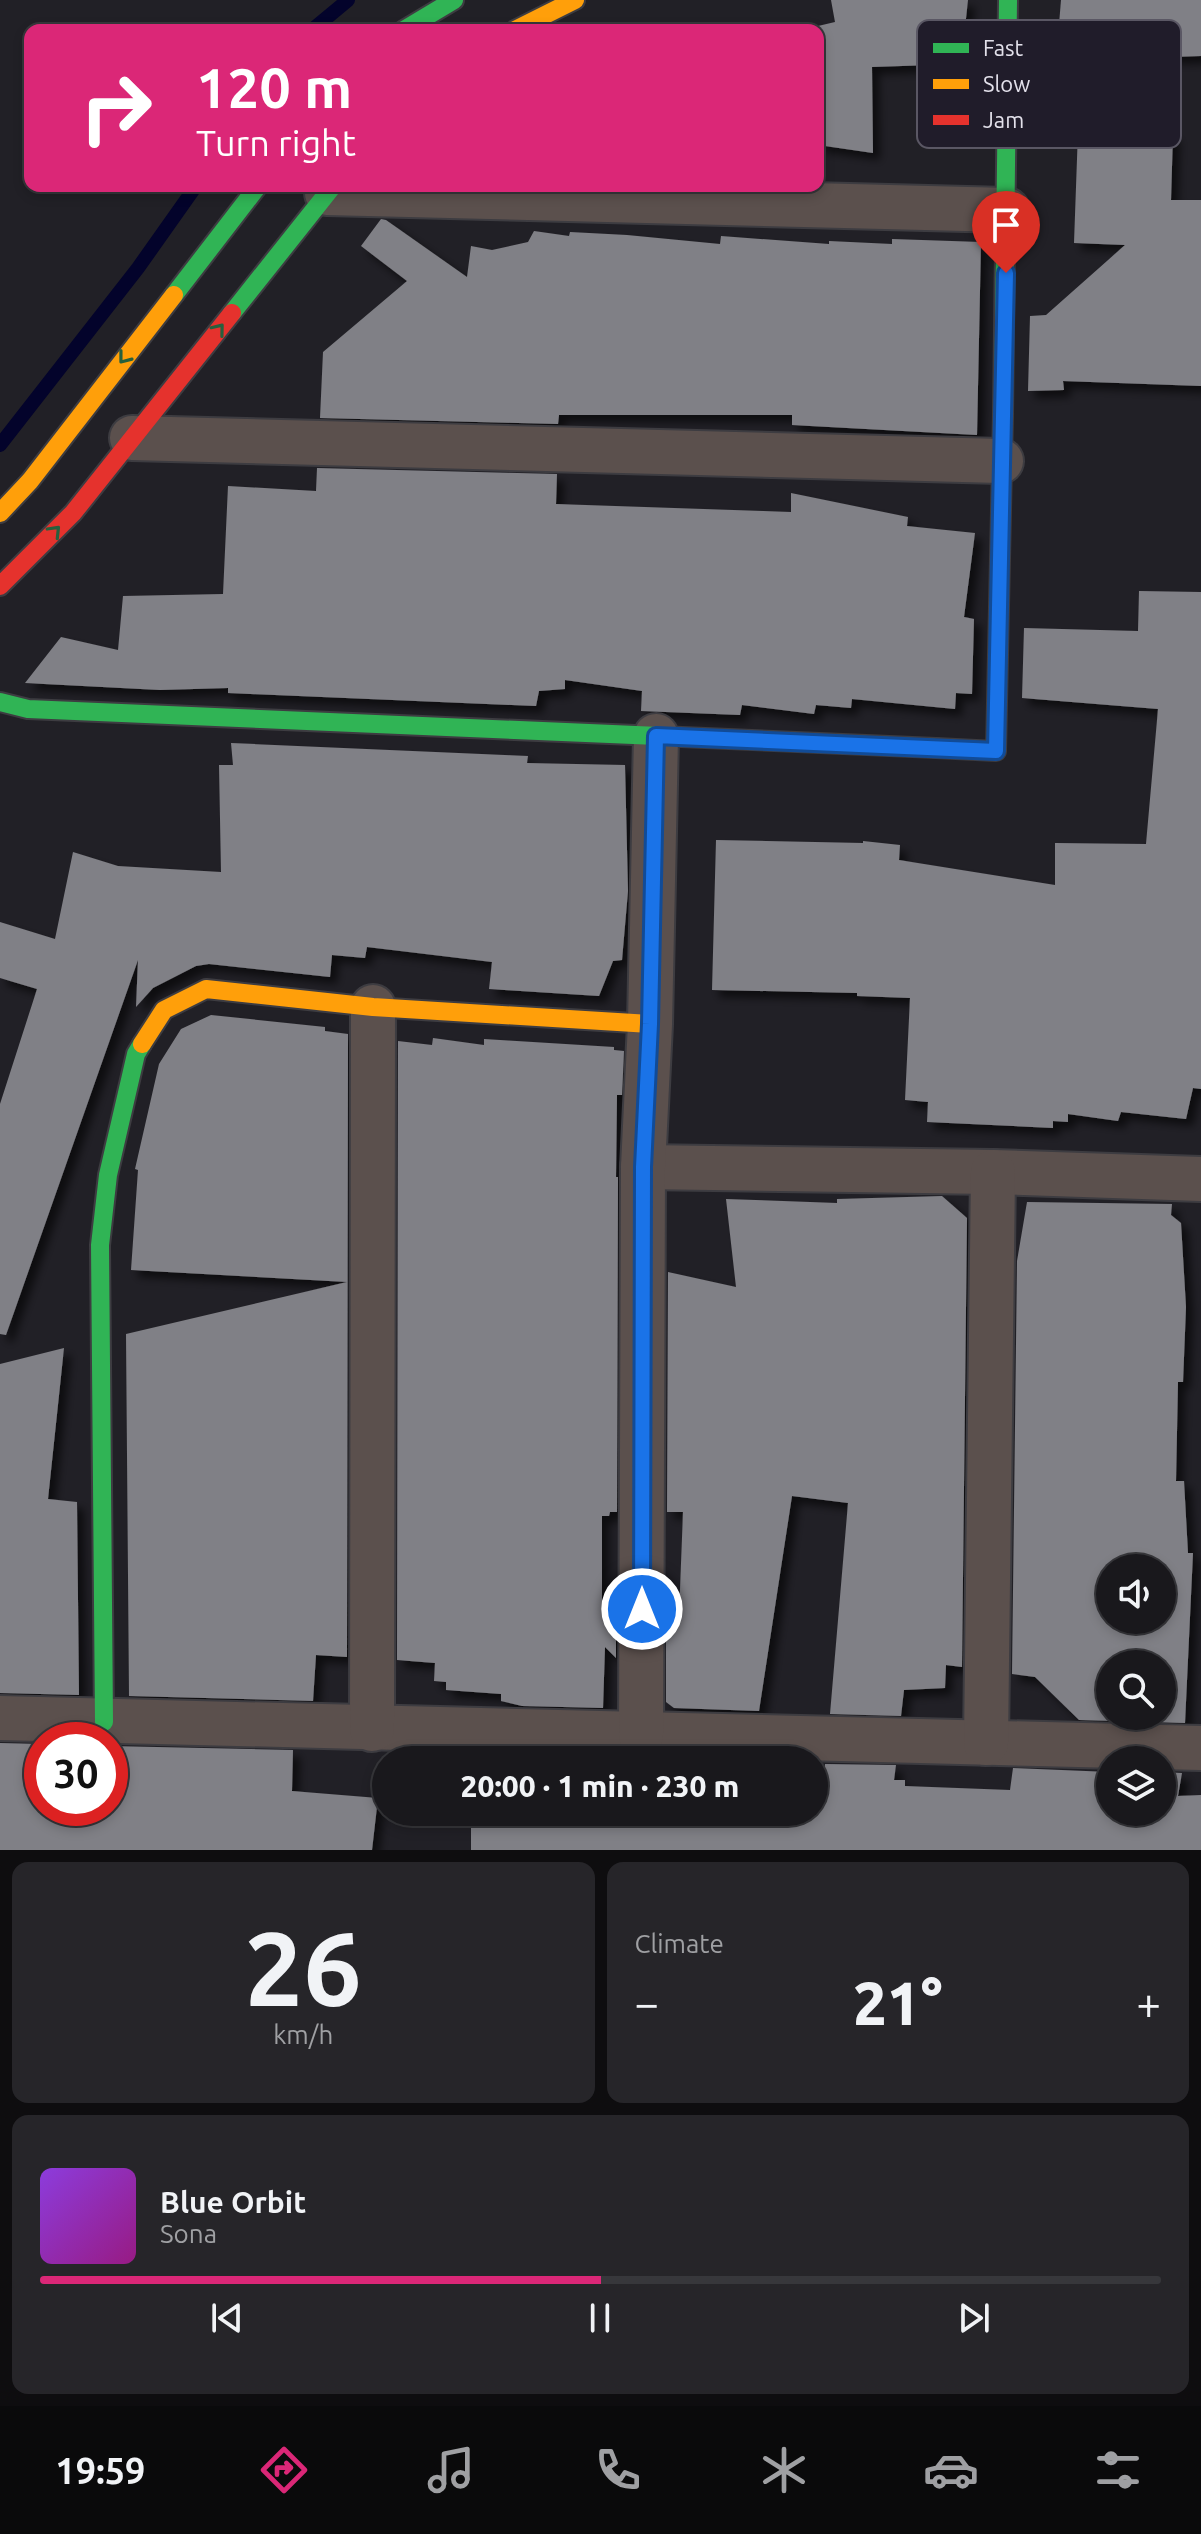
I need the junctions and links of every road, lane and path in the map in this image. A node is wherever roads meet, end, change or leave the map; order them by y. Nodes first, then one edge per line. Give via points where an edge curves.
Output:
1 (454, 0) edge
2 (575, 0) edge
3 (1008, 0) edge
4 (1008, 20) edge
5 (414, 24) edge
6 (527, 24) edge
7 (1007, 148) edge
8 (253, 192) edge
9 (328, 192) edge
10 (398, 192) edge
11 (1007, 210) junction
12 (132, 438) junction
13 (1001, 461) junction
14 (0, 513) edge
15 (0, 586) edge
16 (0, 702) edge
17 (656, 736) junction
18 (373, 1007) junction
19 (650, 1024) junction
20 (643, 1167) junction
21 (993, 1172) junction
22 (1201, 1179) edge
23 (0, 1718) edge
24 (104, 1722) joint
25 (128, 1723) edge
26 (372, 1729) junction
27 (641, 1735) junction
28 (986, 1743) junction
29 (1201, 1748) edge

1 - 5 street
2 - 6 street
3 - 4 street
7 - 11 street
8 -> 14 street
12 -> 9 street
10 - 11 street
11 - 13 street
12 - 13 street
15 -> 12 street via 73,513
13 - 17 street via 996,751
16 - 17 street via 28,709
17 - 19 street
18 - 19 street
18 - 24 street via 206,989 164,1010 136,1054 108,1175 100,1245
18 - 26 street
19 - 20 street
20 - 21 street
20 - 27 street
21 - 22 street
21 - 28 street
23 - 24 street
25 - 26 street
26 - 27 street
27 - 28 street
28 - 29 street

